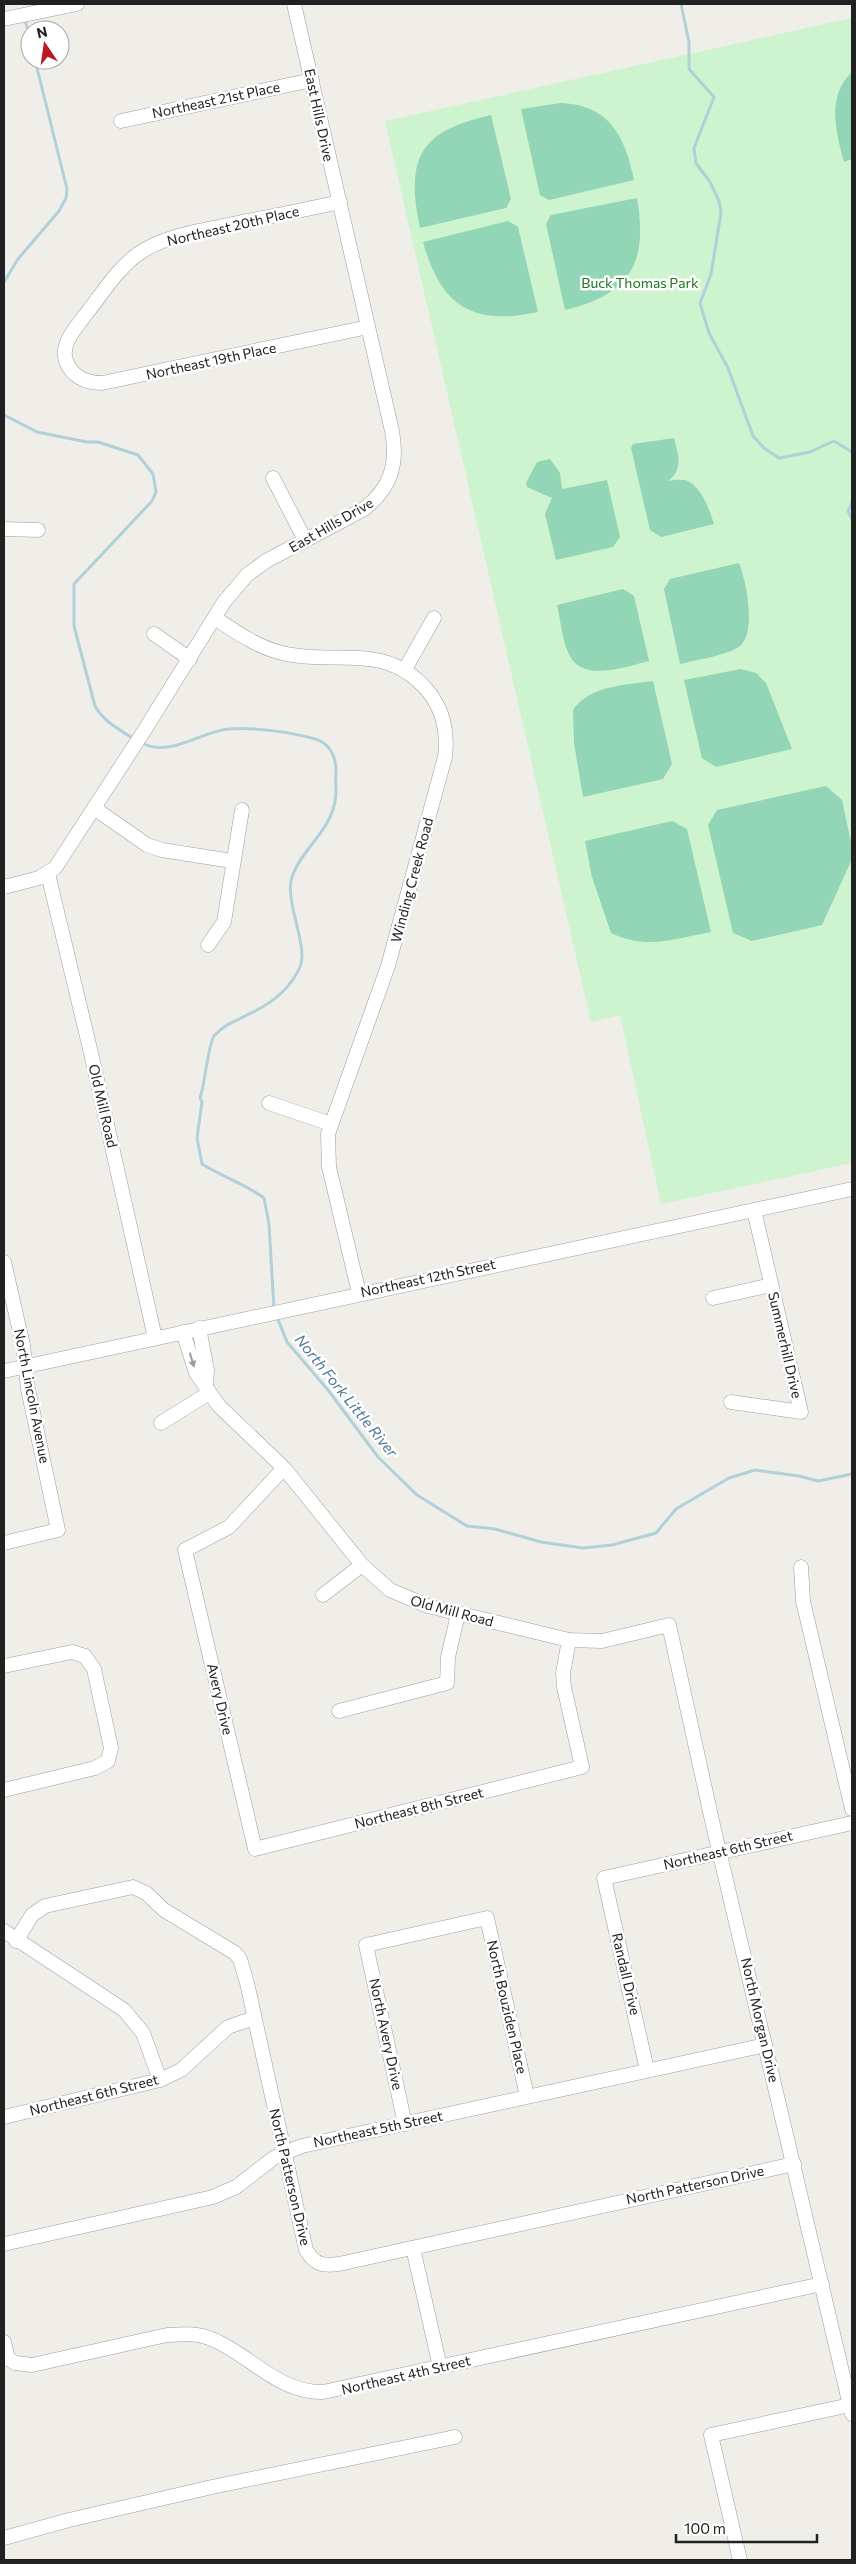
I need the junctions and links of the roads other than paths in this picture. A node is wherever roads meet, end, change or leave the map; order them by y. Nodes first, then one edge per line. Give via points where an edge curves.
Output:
1 (77, 4) edge
2 (294, 4) edge
3 (6, 19) edge
4 (312, 80) junction
5 (122, 121) dead end
6 (340, 202) junction
7 (368, 327) junction
8 (65, 357) joint
9 (273, 478) dead end
10 (4, 529) edge
11 (38, 530) dead end
12 (305, 540) junction
13 (215, 618) junction
14 (434, 618) dead end
15 (154, 634) dead end
16 (190, 659) junction
17 (404, 669) junction
18 (94, 808) junction
19 (242, 810) dead end
20 (232, 861) junction
21 (48, 874) junction
22 (4, 886) edge
23 (208, 945) dead end
24 (269, 1103) dead end
25 (331, 1124) junction
26 (852, 1189) edge
27 (754, 1210) junction
28 (4, 1262) edge
29 (771, 1285) junction
30 (359, 1293) junction
31 (713, 1298) dead end
32 (199, 1328) junction
33 (183, 1332) junction
34 (155, 1338) junction
35 (26, 1366) junction
36 (4, 1371) edge
37 (208, 1390) junction
38 (731, 1402) dead end
39 (161, 1423) dead end
40 (284, 1468) junction
41 (4, 1543) edge
42 (362, 1565) junction
43 (801, 1567) dead end
44 (324, 1595) dead end
45 (458, 1614) junction
46 (669, 1625) joint
47 (569, 1640) junction
48 (4, 1666) edge
49 (339, 1712) dead end
50 (4, 1790) edge
51 (852, 1809) edge
52 (852, 1823) edge
53 (256, 1849) joint
54 (721, 1852) junction
55 (604, 1878) joint
56 (487, 1918) joint
57 (4, 1931) edge
58 (16, 1941) junction
59 (254, 2018) junction
60 (765, 2044) junction
61 (648, 2070) junction
62 (160, 2080) junction
63 (527, 2096) junction
64 (4, 2117) edge
65 (405, 2124) junction
66 (284, 2153) junction
67 (794, 2164) junction
68 (4, 2244) edge
69 (413, 2248) junction
70 (822, 2284) junction
71 (4, 2342) edge
72 (6, 2357) edge
73 (440, 2367) junction
74 (851, 2409) edge
75 (455, 2437) dead end
76 (4, 2538) edge
77 (740, 2560) edge

1 - 3 street
2 - 4 street, East Hills Drive
4 - 5 street, Northeast 21st Place
4 - 6 street, East Hills Drive
6 - 7 street, East Hills Drive
6 - 8 street, Northeast 20th Place via 193,232 168,239 140,253 117,275 74,331 66,346
7 - 8 street, Northeast 19th Place via 102,383 77,376
7 - 12 street, East Hills Drive via 395,448 392,475 376,499 364,509
9 - 12 street
10 - 11 street
12 - 13 street, East Hills Drive via 251,572
13 - 16 street, East Hills Drive
13 - 17 street, Winding Creek Road via 255,643 284,654 372,660
14 - 17 street
15 - 16 street
16 - 18 street, East Hills Drive
17 - 25 street, Winding Creek Road via 430,693 442,714 446,734 445,757 388,966
18 - 20 street via 147,844 162,850
18 - 21 street, East Hills Drive
19 - 20 street
20 - 23 street via 224,922
21 - 22 street
21 - 34 street, Old Mill Road
24 - 25 street
25 - 30 street, Winding Creek Road via 327,1143 329,1167
26 - 27 street, Northeast 12th Street
27 - 29 street, Summerhill Drive
27 - 30 street, Northeast 12th Street
28 - 35 street, North Lincoln Avenue
29 - 31 street
29 - 38 street, Summerhill Drive via 800,1412
30 - 32 street, Northeast 12th Street
32 - 33 street, Northeast 12th Street
32 - 37 street
33 - 34 street, Northeast 12th Street
33 -> 37 street, Old Mill Road via 196,1373
34 - 35 street, Northeast 12th Street
35 - 36 street, Northeast 12th Street
35 - 41 street, North Lincoln Avenue via 58,1530
37 - 39 street
37 - 40 street, Old Mill Road via 231,1419
40 - 42 street, Old Mill Road
40 - 53 street, Avery Drive via 229,1527 185,1550
42 - 44 street
42 - 45 street, Old Mill Road via 390,1590 405,1598
43 - 51 street via 803,1601
45 - 47 street, Old Mill Road
45 - 49 street via 448,1657 447,1683
46 - 47 street, Old Mill Road via 602,1641
46 - 54 street, North Morgan Drive
47 - 53 street, Northeast 8th Street via 564,1687 582,1767
48 - 50 street via 78,1652 88,1659 94,1669 111,1748 108,1760 95,1768
52 - 54 street, Northeast 6th Street
54 - 55 street, Northeast 6th Street
54 - 60 street, North Morgan Drive
55 - 61 street, Randall Drive
56 - 63 street, North Bouziden Place
56 - 65 street, North Avery Drive via 366,1945
57 - 58 street
58 - 59 street, North Patterson Drive via 32,1915 45,1906 133,1887 235,1953 242,1966
58 - 62 street via 129,2014 143,2033
59 - 62 street, Northeast 6th Street via 228,2027 181,2070
59 - 66 street, North Patterson Drive
60 - 61 street, Northeast 5th Street
60 - 67 street, North Morgan Drive
61 - 63 street, Northeast 5th Street
62 - 64 street, Northeast 6th Street
63 - 65 street, Northeast 5th Street
65 - 66 street, Northeast 5th Street via 302,2146
66 - 68 street, Northeast 5th Street via 266,2163 236,2188 213,2197
66 - 69 street, North Patterson Drive via 306,2250 315,2262 339,2264
67 - 69 street, North Patterson Drive
67 - 70 street, North Morgan Drive
69 - 73 street
70 - 73 street, Northeast 4th Street
70 - 74 street, North Morgan Drive
71 - 72 street
72 - 73 street, Northeast 4th Street via 15,2363 32,2365 168,2335 190,2334 211,2339 302,2391 334,2391
74 - 77 street via 711,2435
75 - 76 street via 212,2487

